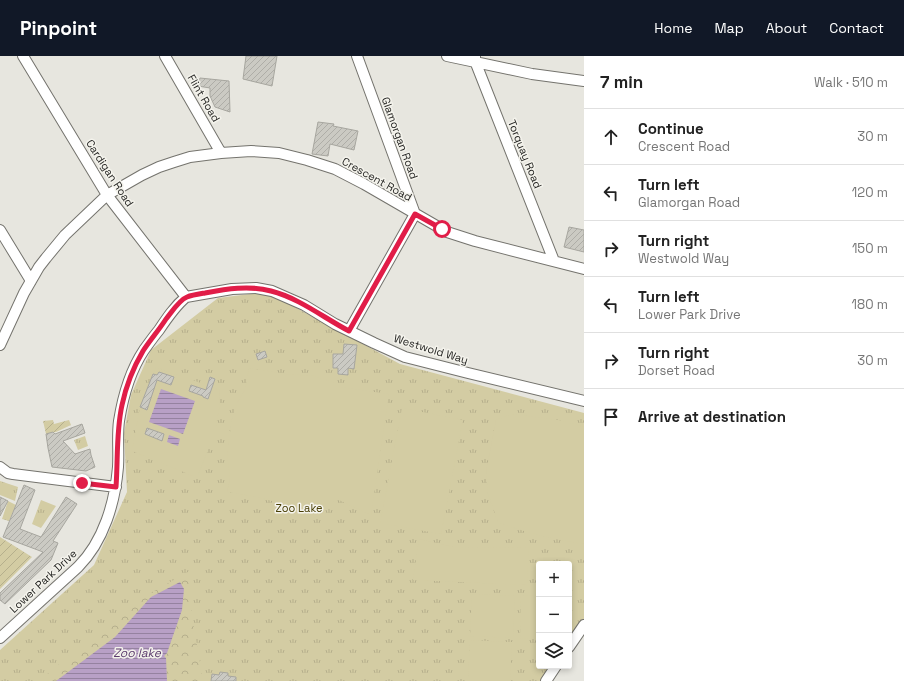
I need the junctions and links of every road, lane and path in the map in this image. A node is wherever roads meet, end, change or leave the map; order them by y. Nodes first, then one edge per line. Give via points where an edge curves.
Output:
1 (24, 56) edge
2 (165, 56) edge
3 (357, 56) edge
4 (447, 56) edge
5 (475, 59) edge
6 (584, 81) edge
7 (221, 153) junction
8 (107, 195) junction
9 (415, 214) junction
10 (0, 230) edge
11 (554, 261) junction
12 (584, 269) edge
13 (31, 281) junction
14 (186, 297) junction
15 (349, 331) junction
16 (0, 345) edge
17 (584, 401) edge
18 (0, 467) edge
19 (116, 487) junction
20 (584, 625) edge
21 (0, 638) edge
22 (572, 643) edge
23 (554, 669) edge
24 (546, 681) edge

1 - 8 street, Cardigan Road
2 - 7 street, Flint Road
3 - 9 street, Glamorgan Road
4 - 5 street
5 - 6 street via 532,74
5 - 11 street, Torquay Road
7 - 8 street, Crescent Road via 190,157 159,167
7 - 9 street, Crescent Road via 279,153 307,160 335,169
8 - 13 street, Crescent Road via 65,235
8 - 14 street, Cardigan Road
9 - 11 street, Crescent Road via 456,236
9 - 15 street
10 - 13 street
11 - 12 street, Crescent Road
13 - 16 street, Crescent Road
14 - 15 street, Westwold Way via 232,289 256,288 272,291 304,305
14 - 19 street, Lower Park Drive via 144,350 127,386 119,422
15 - 17 street, Westwold Way via 406,357
18 - 19 street via 13,474
19 - 21 street, Lower Park Drive via 105,523 89,555
20 - 22 street
23 - 24 street

